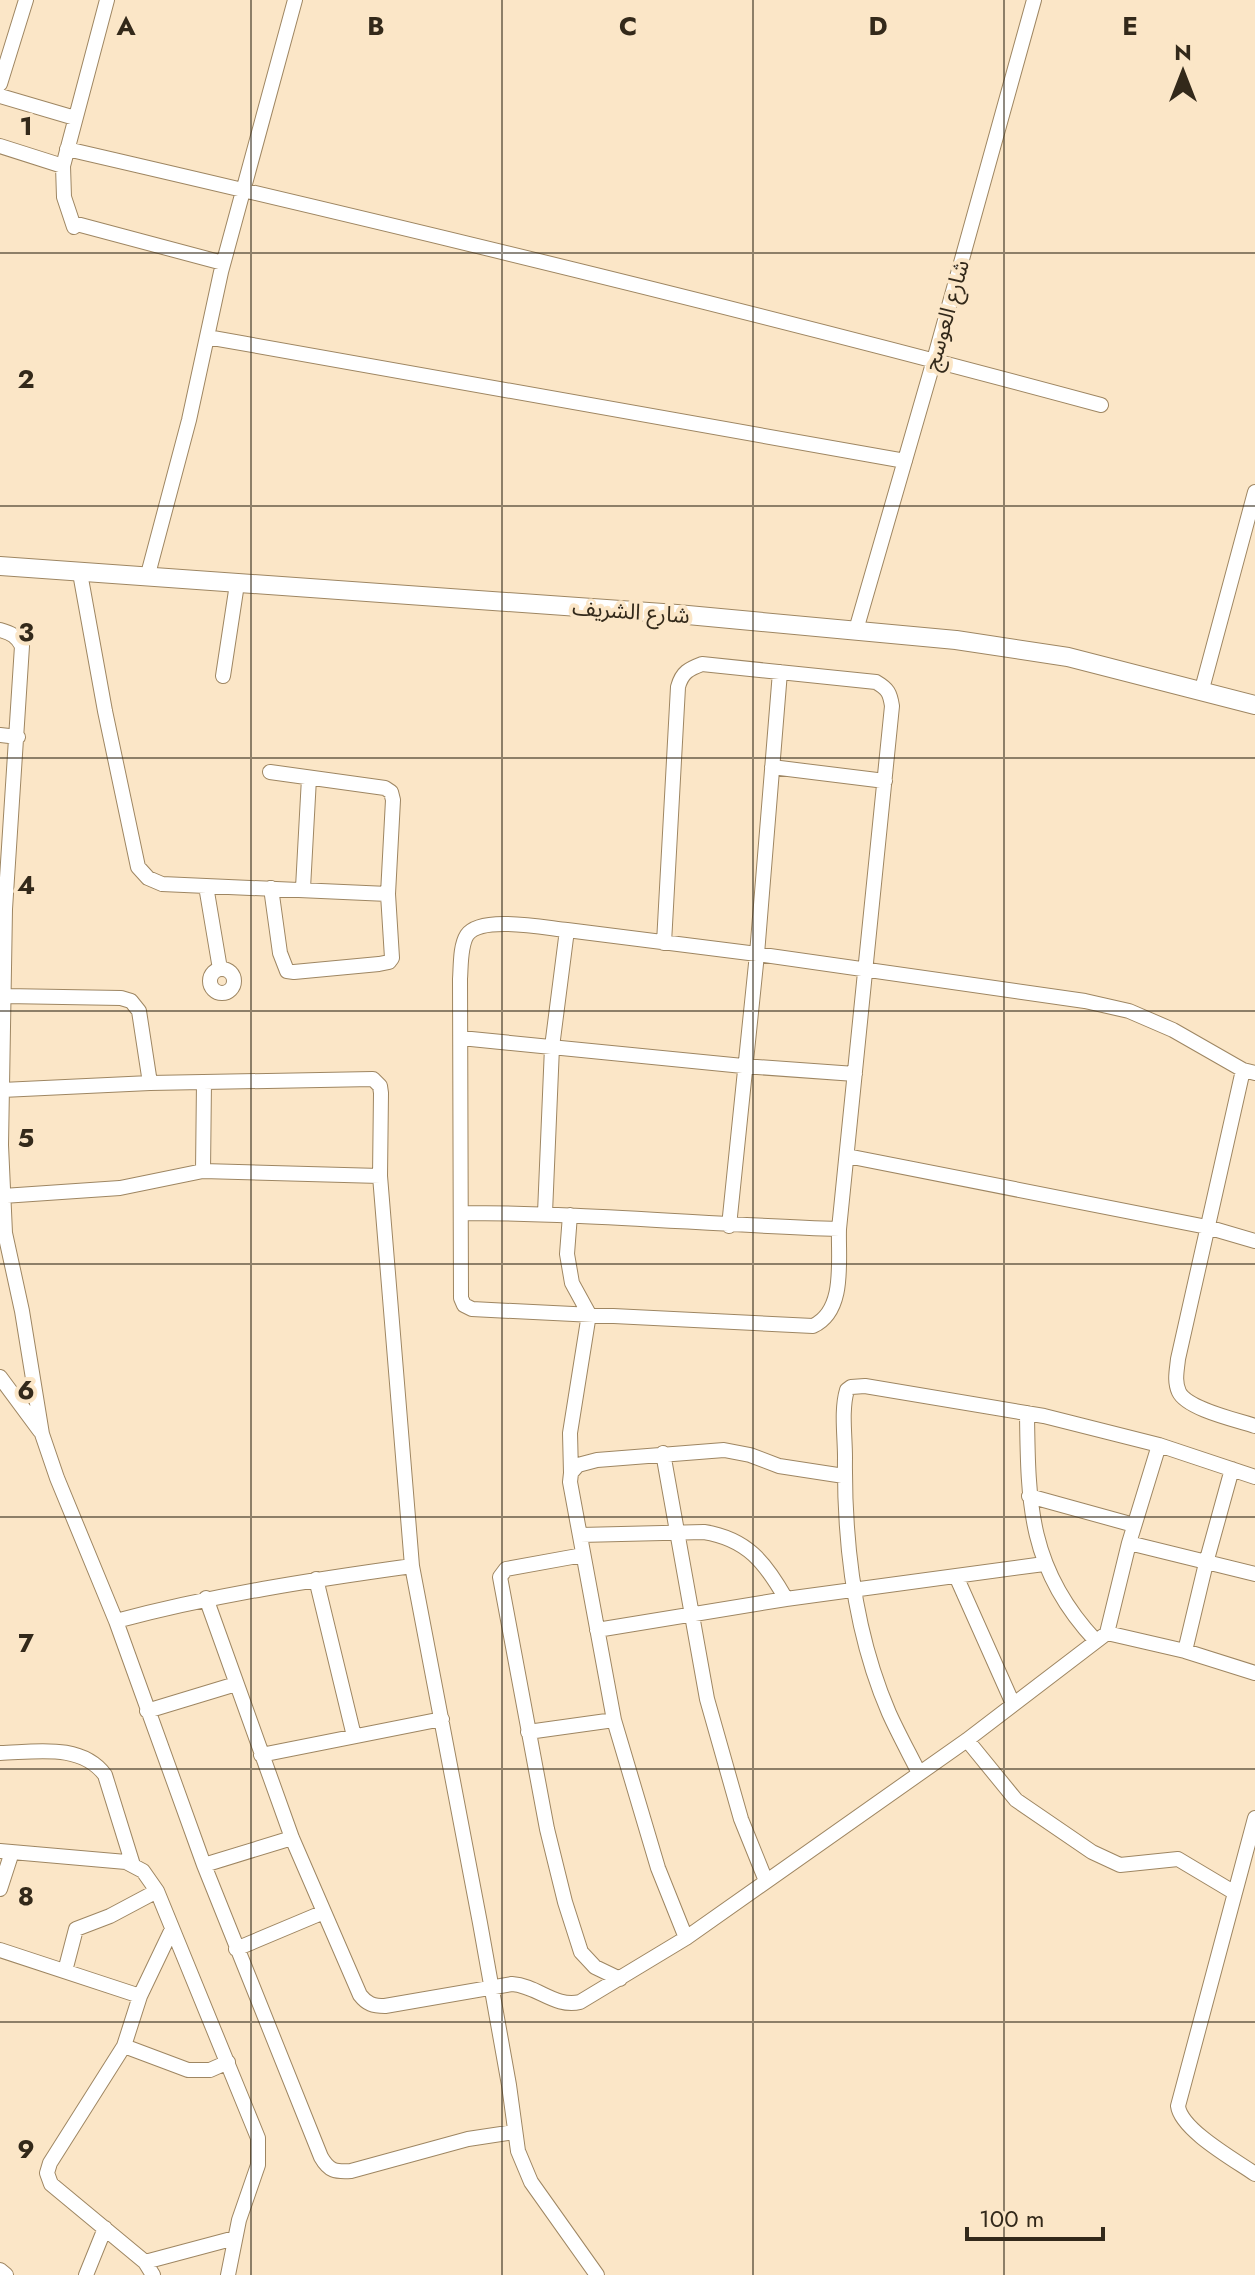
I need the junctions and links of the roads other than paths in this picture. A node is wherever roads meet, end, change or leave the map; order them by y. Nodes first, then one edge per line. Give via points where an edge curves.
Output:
1 (26, 0) edge
2 (107, 0) edge
3 (295, 0) edge
4 (1034, 0) edge
5 (0, 84) edge
6 (0, 96) edge
7 (75, 118) junction
8 (0, 146) edge
9 (67, 149) junction
10 (63, 166) junction
11 (242, 190) junction
12 (223, 263) junction
13 (207, 337) junction
14 (934, 360) junction
15 (1101, 405) dead end
16 (905, 461) junction
17 (1255, 492) edge
18 (0, 566) edge
19 (80, 573) junction
20 (147, 578) junction
21 (237, 584) junction
22 (0, 630) edge
23 (856, 630) junction
24 (780, 672) junction
25 (223, 676) dead end
26 (1202, 689) junction
27 (1255, 705) edge
28 (0, 735) edge
29 (18, 737) junction
30 (772, 767) junction
31 (270, 772) dead end
32 (309, 778) junction
33 (885, 781) junction
34 (206, 886) junction
35 (271, 888) junction
36 (303, 888) junction
37 (388, 894) junction
38 (3, 909) edge
39 (567, 930) junction
40 (664, 943) junction
41 (757, 954) junction
42 (220, 969) dead end
43 (866, 971) junction
44 (5, 996) junction
45 (461, 1038) junction
46 (552, 1047) junction
47 (743, 1066) junction
48 (1249, 1072) edge
49 (855, 1074) junction
50 (204, 1082) junction
51 (150, 1083) junction
52 (2, 1090) edge
53 (847, 1156) junction
54 (203, 1171) junction
55 (380, 1176) junction
56 (3, 1196) junction
57 (462, 1213) junction
58 (545, 1213) junction
59 (570, 1215) junction
60 (729, 1226) junction
61 (1207, 1227) junction
62 (839, 1229) junction
63 (1255, 1241) edge
64 (589, 1314) junction
65 (0, 1377) edge
66 (1027, 1413) junction
67 (1255, 1426) edge
68 (42, 1434) junction
69 (1159, 1445) junction
70 (663, 1453) junction
71 (1232, 1469) junction
72 (571, 1473) junction
73 (844, 1476) junction
74 (1255, 1477) edge
75 (1029, 1496) junction
76 (1134, 1525) junction
77 (676, 1532) junction
78 (580, 1535) junction
79 (1129, 1543) junction
80 (583, 1555) junction
81 (1206, 1563) junction
82 (1044, 1564) junction
83 (412, 1566) junction
84 (1255, 1574) edge
85 (956, 1576) junction
86 (316, 1579) junction
87 (854, 1591) junction
88 (206, 1598) junction
89 (786, 1599) junction
90 (690, 1614) junction
91 (116, 1621) junction
92 (597, 1630) junction
93 (1101, 1637) junction
94 (1185, 1651) junction
95 (1255, 1673) edge
96 (236, 1684) junction
97 (1013, 1704) junction
98 (147, 1711) junction
99 (442, 1719) junction
100 (614, 1720) junction
101 (528, 1732) junction
102 (354, 1736) junction
103 (967, 1740) junction
104 (0, 1753) edge
105 (261, 1755) junction
106 (919, 1773) junction
107 (1255, 1818) edge
108 (292, 1838) junction
109 (6, 1852) edge
110 (133, 1865) junction
111 (204, 1865) junction
112 (766, 1881) junction
113 (0, 1889) edge
114 (157, 1891) junction
115 (1235, 1893) junction
116 (324, 1912) junction
117 (172, 1929) junction
118 (686, 1938) junction
119 (236, 1949) junction
120 (0, 1950) edge
121 (65, 1971) junction
122 (620, 1979) junction
123 (491, 1987) junction
124 (140, 1996) junction
125 (124, 2046) junction
126 (228, 2062) junction
127 (514, 2132) junction
128 (1255, 2174) edge
129 (105, 2228) junction
130 (235, 2238) junction
131 (149, 2269) edge
132 (0, 2270) edge
133 (6, 2275) edge
134 (86, 2275) edge
135 (228, 2275) edge
136 (597, 2275) edge

1 - 5 street
2 - 7 street
3 - 11 street
4 - 14 street, شارع العوسج
6 - 7 street
7 - 9 street
8 - 10 street
9 - 10 street
9 - 11 street
10 - 12 street via 64,197 74,225
11 - 12 street
11 - 14 street
12 - 13 street
13 - 16 street
13 - 20 street
14 - 15 street
14 - 16 street, شارع العوسج
16 - 23 street, شارع العوسج
17 - 26 street
18 - 19 main road, شارع الشريف
19 - 20 main road, شارع الشريف
19 - 34 street via 138,867 162,884
20 - 21 main road, شارع الشريف
21 - 23 main road, شارع الشريف
21 - 25 street
22 - 29 street via 10,632 22,646
23 - 26 main road, شارع الشريف via 1068,657
24 - 30 street
24 - 33 street via 886,687 892,706
24 - 40 street via 702,664 681,678
26 - 27 main road, شارع الشريف
28 - 29 street
29 - 38 street
30 - 33 street
30 - 41 street
31 - 32 street
32 - 36 street
32 - 37 street via 391,792
33 - 43 street
34 - 35 street
34 - 42 street
35 - 36 street
35 - 37 street via 282,965 294,972 389,962
36 - 37 street
38 - 44 street
39 - 40 street
39 - 45 street via 492,923 468,934 460,979
39 - 46 street
40 - 41 street
41 - 43 street
41 - 47 street
43 - 48 street via 1129,1011
43 - 49 street
44 - 51 street via 131,1001 139,1011
44 - 52 street
45 - 46 street
45 - 57 street
46 - 47 street
46 - 58 street
47 - 49 street
47 - 60 street
48 - 61 street
49 - 53 street
50 - 51 street
50 - 54 street
50 - 55 street via 373,1079 381,1093
51 - 52 street
52 - 56 street
53 - 61 street
53 - 62 street
54 - 55 street
54 - 56 street via 120,1188
55 - 83 street
56 - 68 street via 5,1233
57 - 58 street
57 - 64 street via 464,1305
58 - 59 street
59 - 60 street
59 - 64 street via 567,1254 572,1283
60 - 62 street
61 - 63 street
61 - 67 street via 1178,1359 1179,1392 1193,1405
62 - 64 street via 836,1297 827,1318 813,1326
64 - 72 street via 570,1433
65 - 68 street
66 - 69 street
66 - 73 street via 851,1387 845,1396
66 - 75 street
68 - 91 street
69 - 71 street
69 - 76 street
70 - 72 street via 597,1460 578,1465
70 - 73 street via 738,1451 779,1466
70 - 77 street
71 - 74 street
71 - 81 street
72 - 78 street
73 - 87 street
75 - 76 street
75 - 82 street
76 - 79 street
77 - 78 street
77 - 89 street via 719,1535 745,1546
77 - 90 street
78 - 80 street
79 - 81 street
79 - 93 street
80 - 92 street
80 - 101 street via 502,1571 500,1577
81 - 84 street
81 - 94 street
82 - 85 street
82 - 93 street via 1066,1606
83 - 86 street
83 - 99 street
85 - 87 street
85 - 97 street
86 - 88 street
86 - 102 street
87 - 89 street
87 - 106 street via 878,1683
88 - 91 street
88 - 96 street
89 - 90 street
90 - 92 street
90 - 112 street via 711,1714 741,1819
91 - 98 street
92 - 100 street
93 - 94 street
93 - 97 street
94 - 95 street
96 - 98 street
96 - 105 street
97 - 103 street
98 - 111 street
99 - 102 street
99 - 123 street
100 - 101 street
100 - 118 street via 658,1868
101 - 122 street via 577,1942 595,1967
102 - 105 street
103 - 106 street
103 - 115 street via 1016,1800 1092,1852 1120,1865 1178,1859
104 - 110 street via 61,1751 100,1767
105 - 108 street
106 - 112 street
107 - 115 street
108 - 111 street
108 - 116 street
109 - 110 street
109 - 113 street
110 - 114 street
111 - 119 street
112 - 118 street
114 - 117 street
114 - 121 street via 76,1929
115 - 128 street via 1178,2106 1186,2123
116 - 119 street
116 - 123 street via 360,1995 373,2006
117 - 124 street
117 - 126 street
118 - 122 street
119 - 127 street via 328,2168 351,2171
120 - 121 street
121 - 124 street
122 - 123 street via 568,2005 526,1985
123 - 127 street
124 - 125 street
125 - 126 street via 188,2070 210,2070
125 - 129 street via 47,2173 51,2184
126 - 130 street via 255,2125 259,2150
127 - 136 street via 531,2182
129 - 131 street
129 - 134 street
130 - 131 street
130 - 135 street
132 - 133 street

